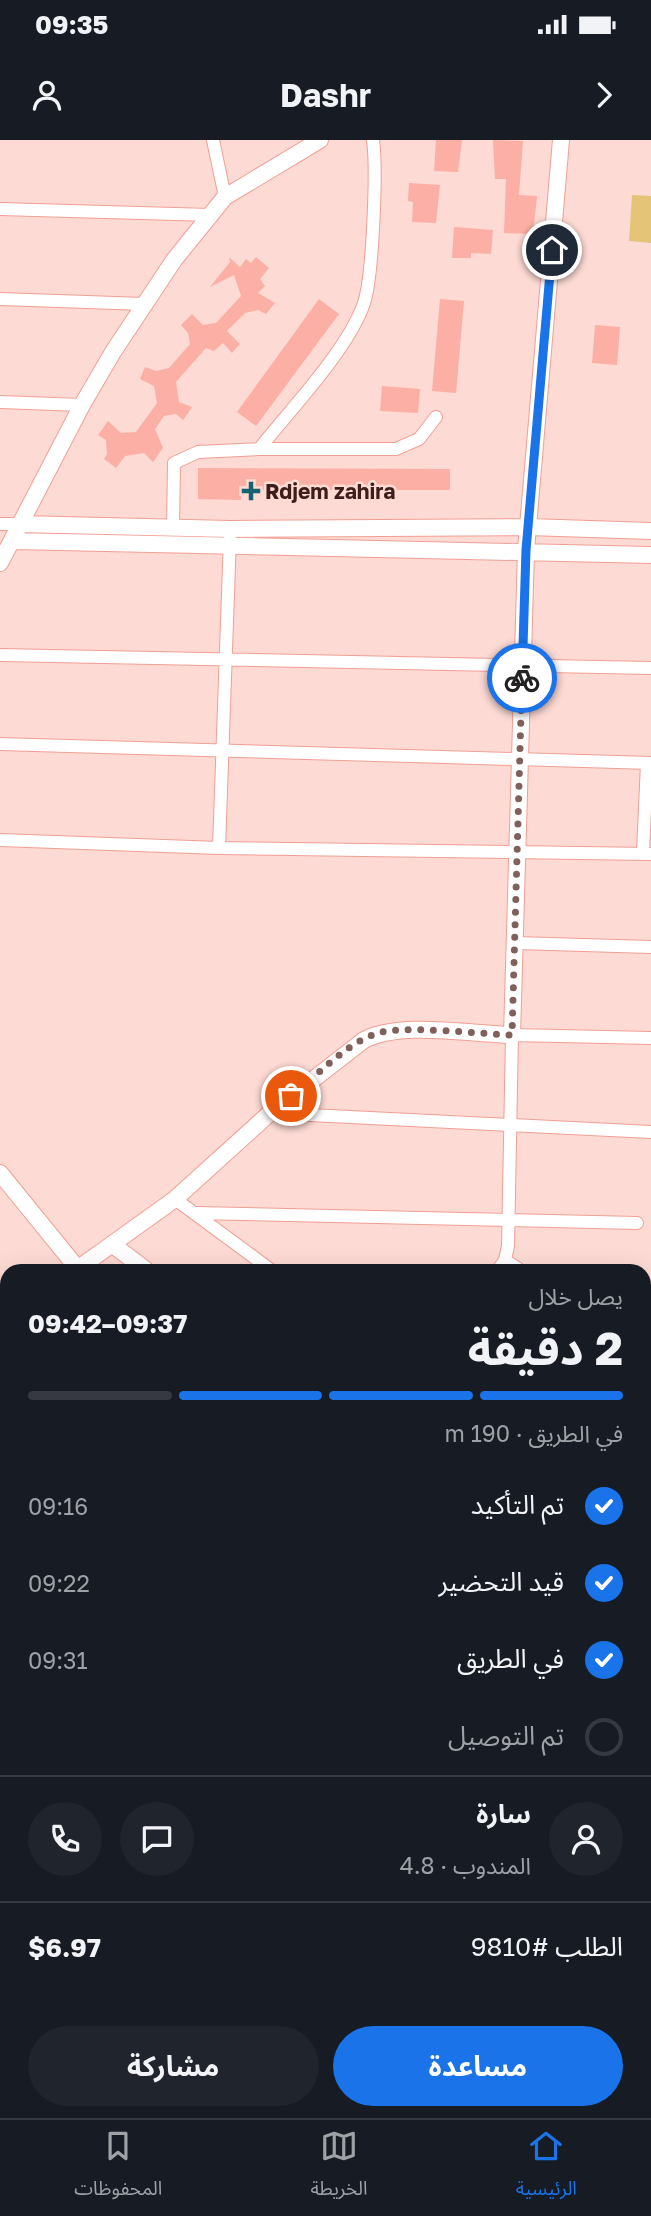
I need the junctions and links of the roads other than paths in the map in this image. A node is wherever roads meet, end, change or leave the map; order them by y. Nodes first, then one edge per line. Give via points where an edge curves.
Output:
1 (213, 140) edge
2 (320, 140) edge
3 (373, 140) edge
4 (561, 140) edge
5 (225, 197) junction
6 (0, 209) edge
7 (210, 215) junction
8 (0, 299) edge
9 (144, 304) junction
10 (0, 402) edge
11 (82, 405) junction
12 (436, 417) dead end
13 (259, 449) junction
14 (0, 524) edge
15 (19, 524) junction
16 (529, 527) junction
17 (173, 528) junction
18 (230, 529) junction
19 (651, 531) edge
20 (12, 541) junction
21 (230, 547) junction
22 (526, 550) junction
23 (651, 555) edge
24 (0, 564) edge
25 (0, 655) edge
26 (225, 659) junction
27 (523, 666) junction
28 (651, 668) edge
29 (0, 744) edge
30 (222, 752) junction
31 (519, 759) junction
32 (649, 763) edge
33 (0, 840) edge
34 (219, 848) junction
35 (517, 853) junction
36 (647, 854) edge
37 (516, 943) junction
38 (651, 947) edge
39 (512, 1035) junction
40 (651, 1038) edge
41 (270, 1113) junction
42 (510, 1124) junction
43 (651, 1132) edge
44 (0, 1173) edge
45 (175, 1199) junction
46 (197, 1213) junction
47 (509, 1220) junction
48 (637, 1223) dead end
49 (113, 1245) junction
50 (72, 1264) edge
51 (86, 1264) edge
52 (138, 1264) edge
53 (263, 1264) edge
54 (502, 1264) edge

1 - 5 street
2 - 5 street
3 - 13 street via 375,180 365,302 343,342
4 - 16 street
5 - 7 street
6 - 7 street
7 - 9 street
8 - 9 street
9 - 11 street
10 - 11 street
11 - 15 street
12 - 13 street via 419,439 396,449
13 - 17 street via 198,452 178,459 173,471
14 - 15 street
15 - 17 street
15 - 20 street
16 - 18 street
16 - 19 street
16 - 22 street
17 - 18 street
18 - 21 street
20 - 21 street
20 - 24 street
21 - 22 street
21 - 26 street
22 - 23 street
22 - 27 street
25 - 26 street
26 - 27 street
26 - 30 street
27 - 28 street
27 - 31 street
29 - 30 street
30 - 31 street
30 - 34 street
31 - 32 street
31 - 35 street
32 - 36 street
33 - 34 street
34 - 35 street
35 - 36 street
35 - 37 street
37 - 38 street
37 - 39 street
39 - 40 street
39 - 41 street via 376,1034 355,1045
39 - 42 street
41 - 42 street
41 - 45 street
42 - 43 street
42 - 47 street
44 - 50 street
45 - 46 street
45 - 49 street
46 - 47 street
46 - 53 street
47 - 48 street
47 - 54 street
49 - 51 street
49 - 52 street

